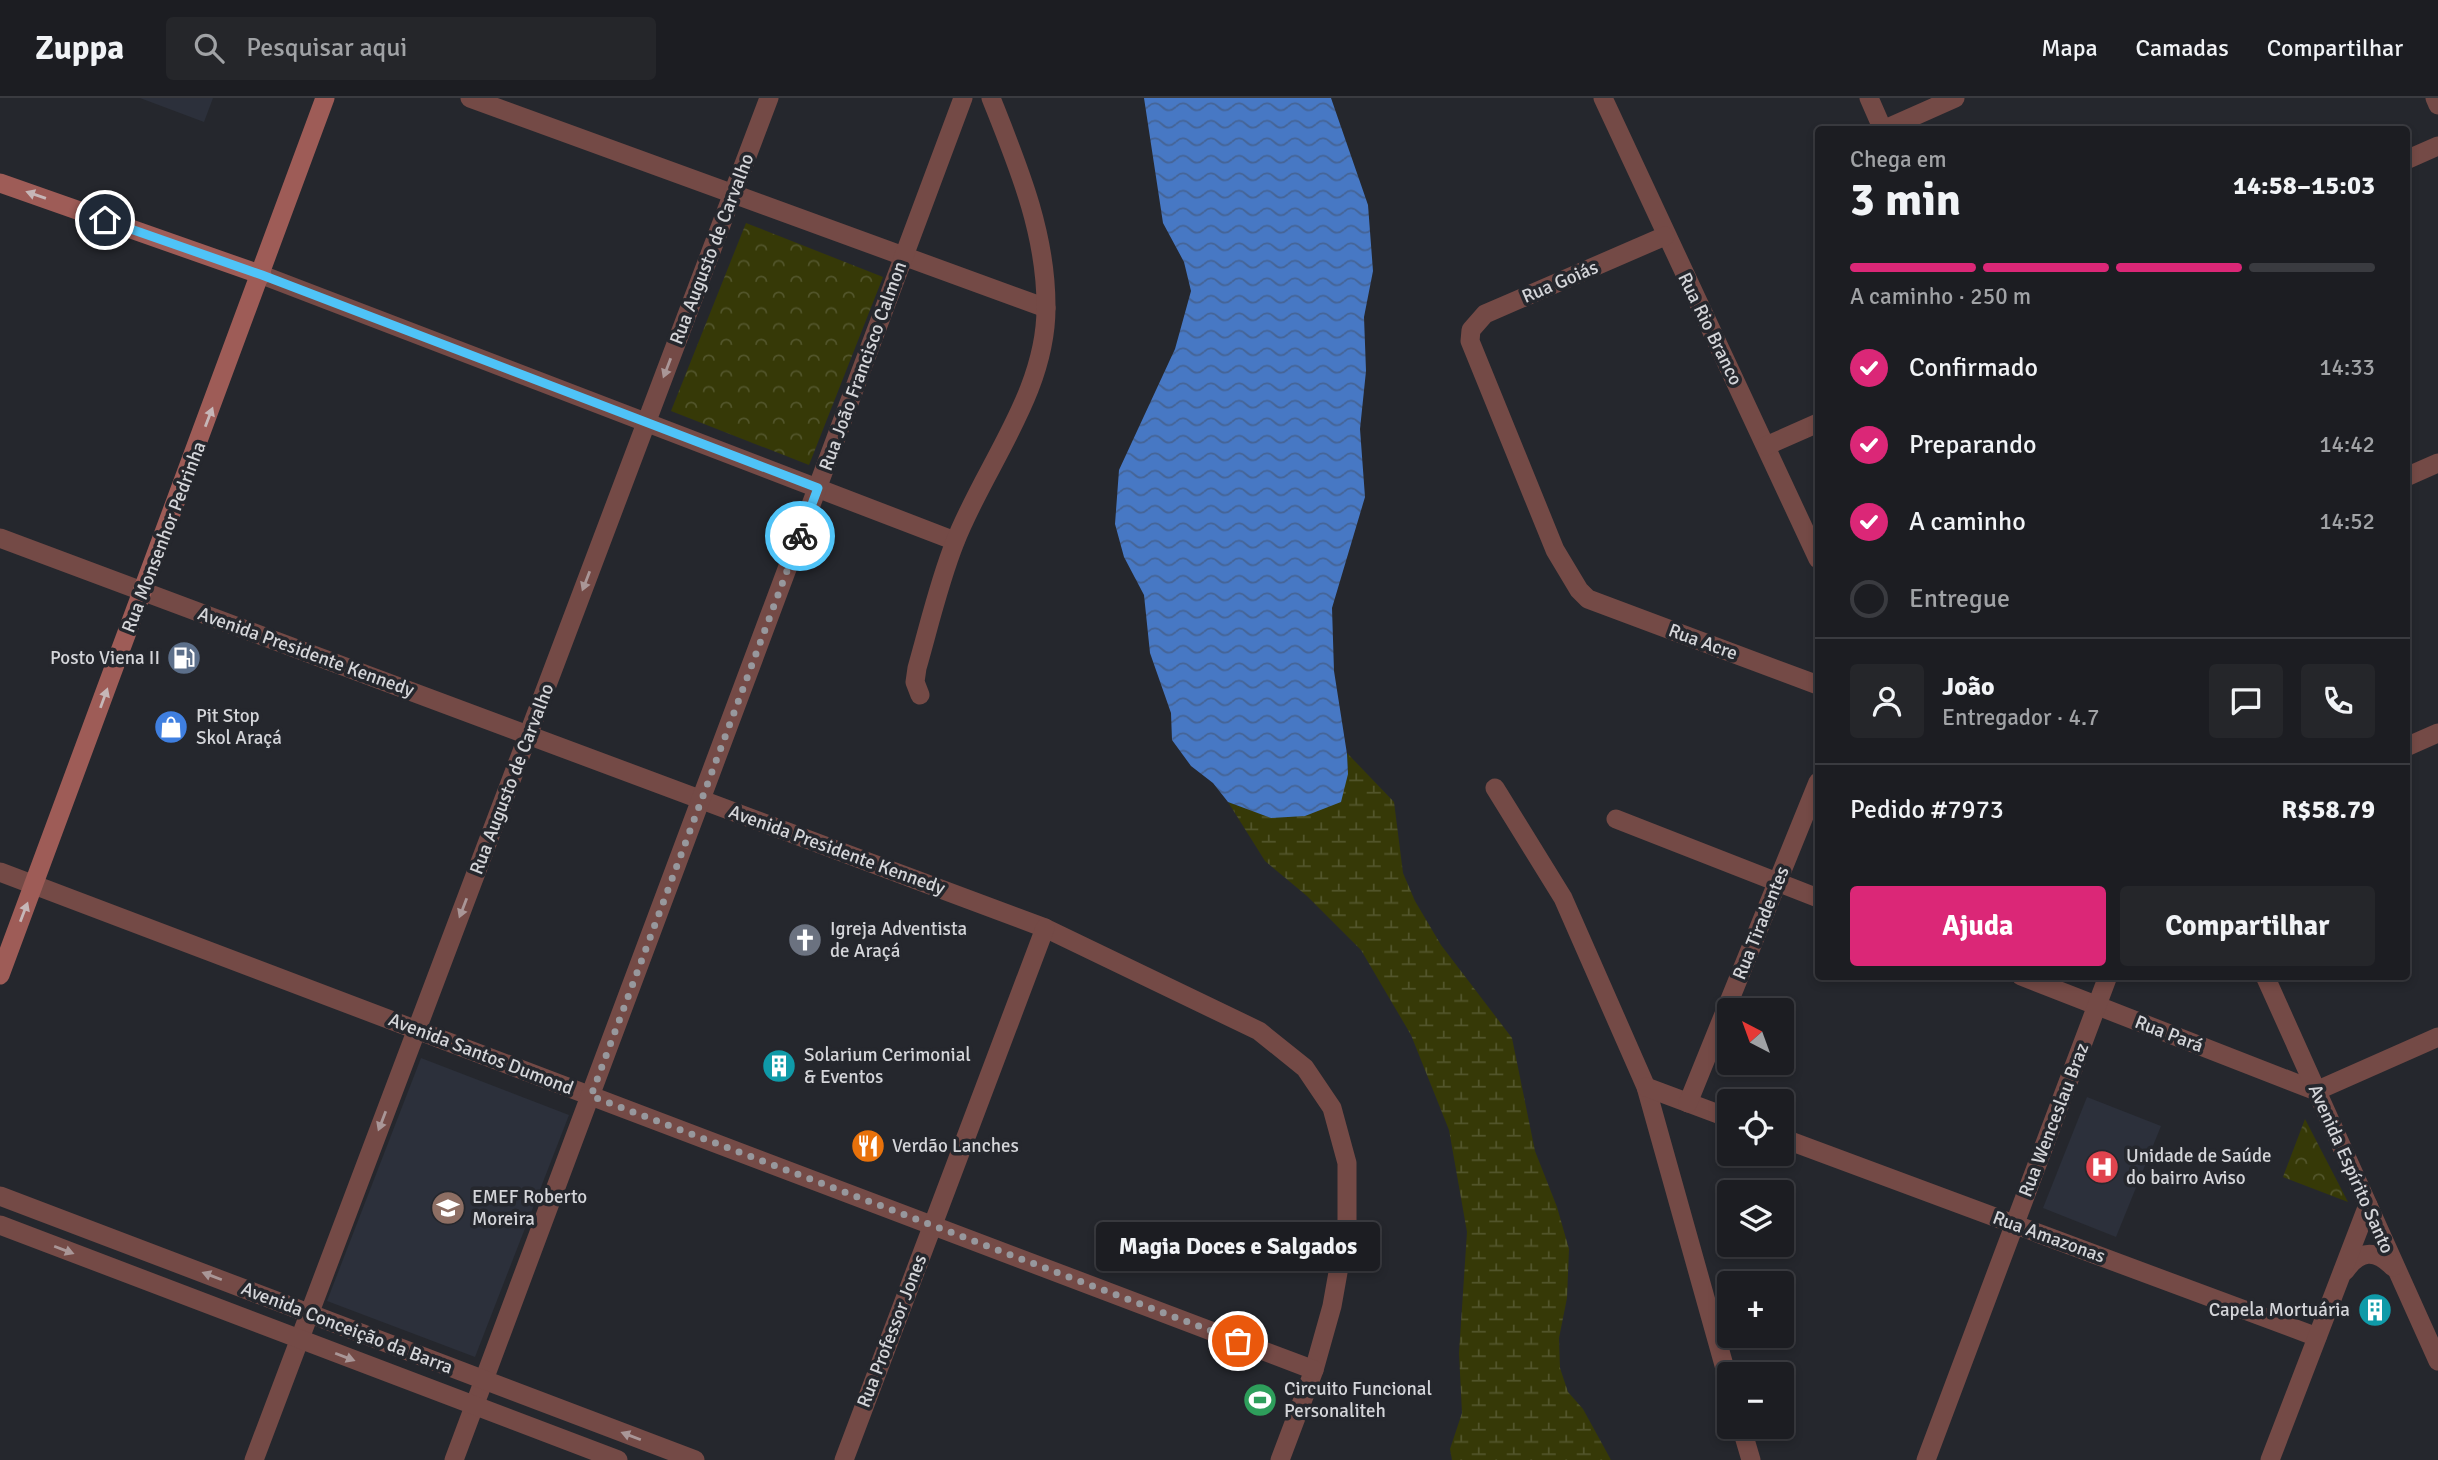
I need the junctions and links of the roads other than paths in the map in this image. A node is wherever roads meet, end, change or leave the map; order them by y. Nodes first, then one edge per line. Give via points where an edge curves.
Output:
1 (325, 98) edge
2 (470, 98) edge
3 (769, 98) edge
4 (963, 98) edge
5 (991, 98) edge
6 (1603, 98) edge
7 (1869, 98) edge
8 (1955, 98) edge
9 (2435, 98) edge
10 (2438, 105) edge
11 (1881, 126) edge
12 (1892, 126) edge
13 (2438, 146) edge
14 (2410, 158) edge
15 (0, 183) edge
16 (733, 194) junction
17 (1665, 236) junction
18 (904, 257) junction
19 (262, 275) junction
20 (1046, 308) junction
21 (646, 422) junction
22 (1815, 424) edge
23 (1766, 446) junction
24 (2438, 463) edge
25 (2410, 475) edge
26 (818, 488) junction
27 (0, 538) edge
28 (955, 541) junction
29 (1815, 552) edge
30 (144, 592) junction
31 (1588, 599) joint
32 (1815, 684) edge
33 (920, 695) dead end
34 (2438, 733) edge
35 (528, 735) junction
36 (2410, 745) edge
37 (1495, 788) dead end
38 (1815, 789) edge
39 (701, 800) junction
40 (1616, 819) dead end
41 (0, 872) edge
42 (1777, 882) junction
43 (34, 885) junction
44 (1815, 897) edge
45 (1045, 928) junction
46 (0, 975) edge
47 (2031, 980) edge
48 (2107, 980) edge
49 (2267, 980) edge
50 (2097, 1006) junction
51 (417, 1030) junction
52 (2438, 1037) edge
53 (1646, 1087) junction
54 (2316, 1091) junction
55 (591, 1096) junction
56 (1688, 1103) junction
57 (1717, 1114) edge
58 (1794, 1142) edge
59 (0, 1196) edge
60 (2368, 1205) junction
61 (2015, 1224) junction
62 (0, 1225) edge
63 (932, 1226) junction
64 (2398, 1271) junction
65 (2339, 1281) junction
66 (310, 1314) junction
67 (2317, 1336) junction
68 (300, 1339) junction
69 (2436, 1354) edge
70 (1723, 1362) edge
71 (1314, 1370) junction
72 (485, 1380) junction
73 (475, 1406) junction
74 (1745, 1439) edge
75 (254, 1460) edge
76 (454, 1460) edge
77 (618, 1460) edge
78 (695, 1460) edge
79 (844, 1460) edge
80 (1280, 1460) edge
81 (1751, 1460) edge
82 (1926, 1460) edge
83 (2270, 1460) edge

1 - 19 main road, Rua Monsenhor Pedrinha
2 - 16 street
3 - 16 street, Rua Augusto de Carvalho
4 - 18 street, Rua João Francisco Calmon
5 - 20 street via 1027,189 1042,253
6 - 17 street, Rua Rio Branco
7 - 11 street
8 - 12 street
9 - 10 street
13 - 14 street
19 -> 15 main road
16 - 18 street
16 -> 21 street, Rua Augusto de Carvalho
17 - 23 street, Rua Rio Branco
17 - 31 street, Rua Goiás via 1485,314 1471,330 1470,341 1555,550
18 - 20 street
18 - 26 street, Rua João Francisco Calmon
19 - 21 street
30 -> 19 main road, Rua Monsenhor Pedrinha
20 - 28 street via 1040,359
21 - 26 street
21 -> 35 street, Rua Augusto de Carvalho
22 - 23 street
23 - 29 street, Rua Rio Branco
24 - 25 street
26 - 28 street
26 - 39 street, Rua João Francisco Calmon
27 - 30 street, Avenida Presidente Kennedy
28 - 33 street via 916,668
30 - 35 street, Avenida Presidente Kennedy
43 -> 30 main road, Rua Monsenhor Pedrinha
31 - 32 street, Rua Acre
34 - 36 street
35 - 39 street, Avenida Presidente Kennedy
35 -> 51 street, Rua Augusto de Carvalho
37 - 53 street via 1563,898
38 - 42 street, Rua Tiradentes
39 - 45 street, Avenida Presidente Kennedy
39 - 55 street, Rua João Francisco Calmon
40 - 42 street
41 - 43 street, Avenida Santos Dumond
42 - 44 street
42 - 56 street, Rua Tiradentes
46 -> 43 main road, Rua Monsenhor Pedrinha
43 - 51 street, Avenida Santos Dumond
45 - 63 street, Rua Professor Jones
45 - 71 street, Avenida Presidente Kennedy via 1259,1031 1305,1068 1332,1108 1347,1163 1347,1223 1332,1306
47 - 50 street, Rua Pará
48 - 50 street, Rua Wenceslau Braz
49 - 54 street, Avenida Espírito Santo
50 - 54 street, Rua Pará
50 - 61 street, Rua Wenceslau Braz
51 - 55 street, Avenida Santos Dumond
51 -> 66 street, Rua Augusto de Carvalho
52 - 54 street
53 - 56 street
53 - 70 street
54 - 60 street, Avenida Espírito Santo
55 - 63 street, Avenida Santos Dumond
55 - 72 street, Rua João Francisco Calmon
56 - 57 street
58 - 61 street, Rua Amazonas
66 -> 59 street, Avenida Conceição da Barra
60 - 64 street, Avenida Espírito Santo
60 - 65 street
61 - 67 street, Rua Amazonas
61 - 82 street, Rua Wenceslau Braz
62 -> 68 street, Avenida Conceição da Barra
63 - 71 street, Avenida Santos Dumond
63 - 79 street, Rua Professor Jones
64 - 65 street via 2370,1252 2351,1263
64 - 69 street, Avenida Espírito Santo
65 - 67 street
66 - 68 street, Rua Augusto de Carvalho
66 - 72 street, Avenida Conceição da Barra
67 - 83 street
68 -> 73 street, Avenida Conceição da Barra
68 - 75 street, Rua Augusto de Carvalho
71 - 80 street, Avenida Presidente Kennedy
72 - 73 street, Rua João Francisco Calmon
78 -> 72 street, Avenida Conceição da Barra
73 - 76 street, Rua João Francisco Calmon
73 - 77 street, Avenida Conceição da Barra
74 - 81 street

